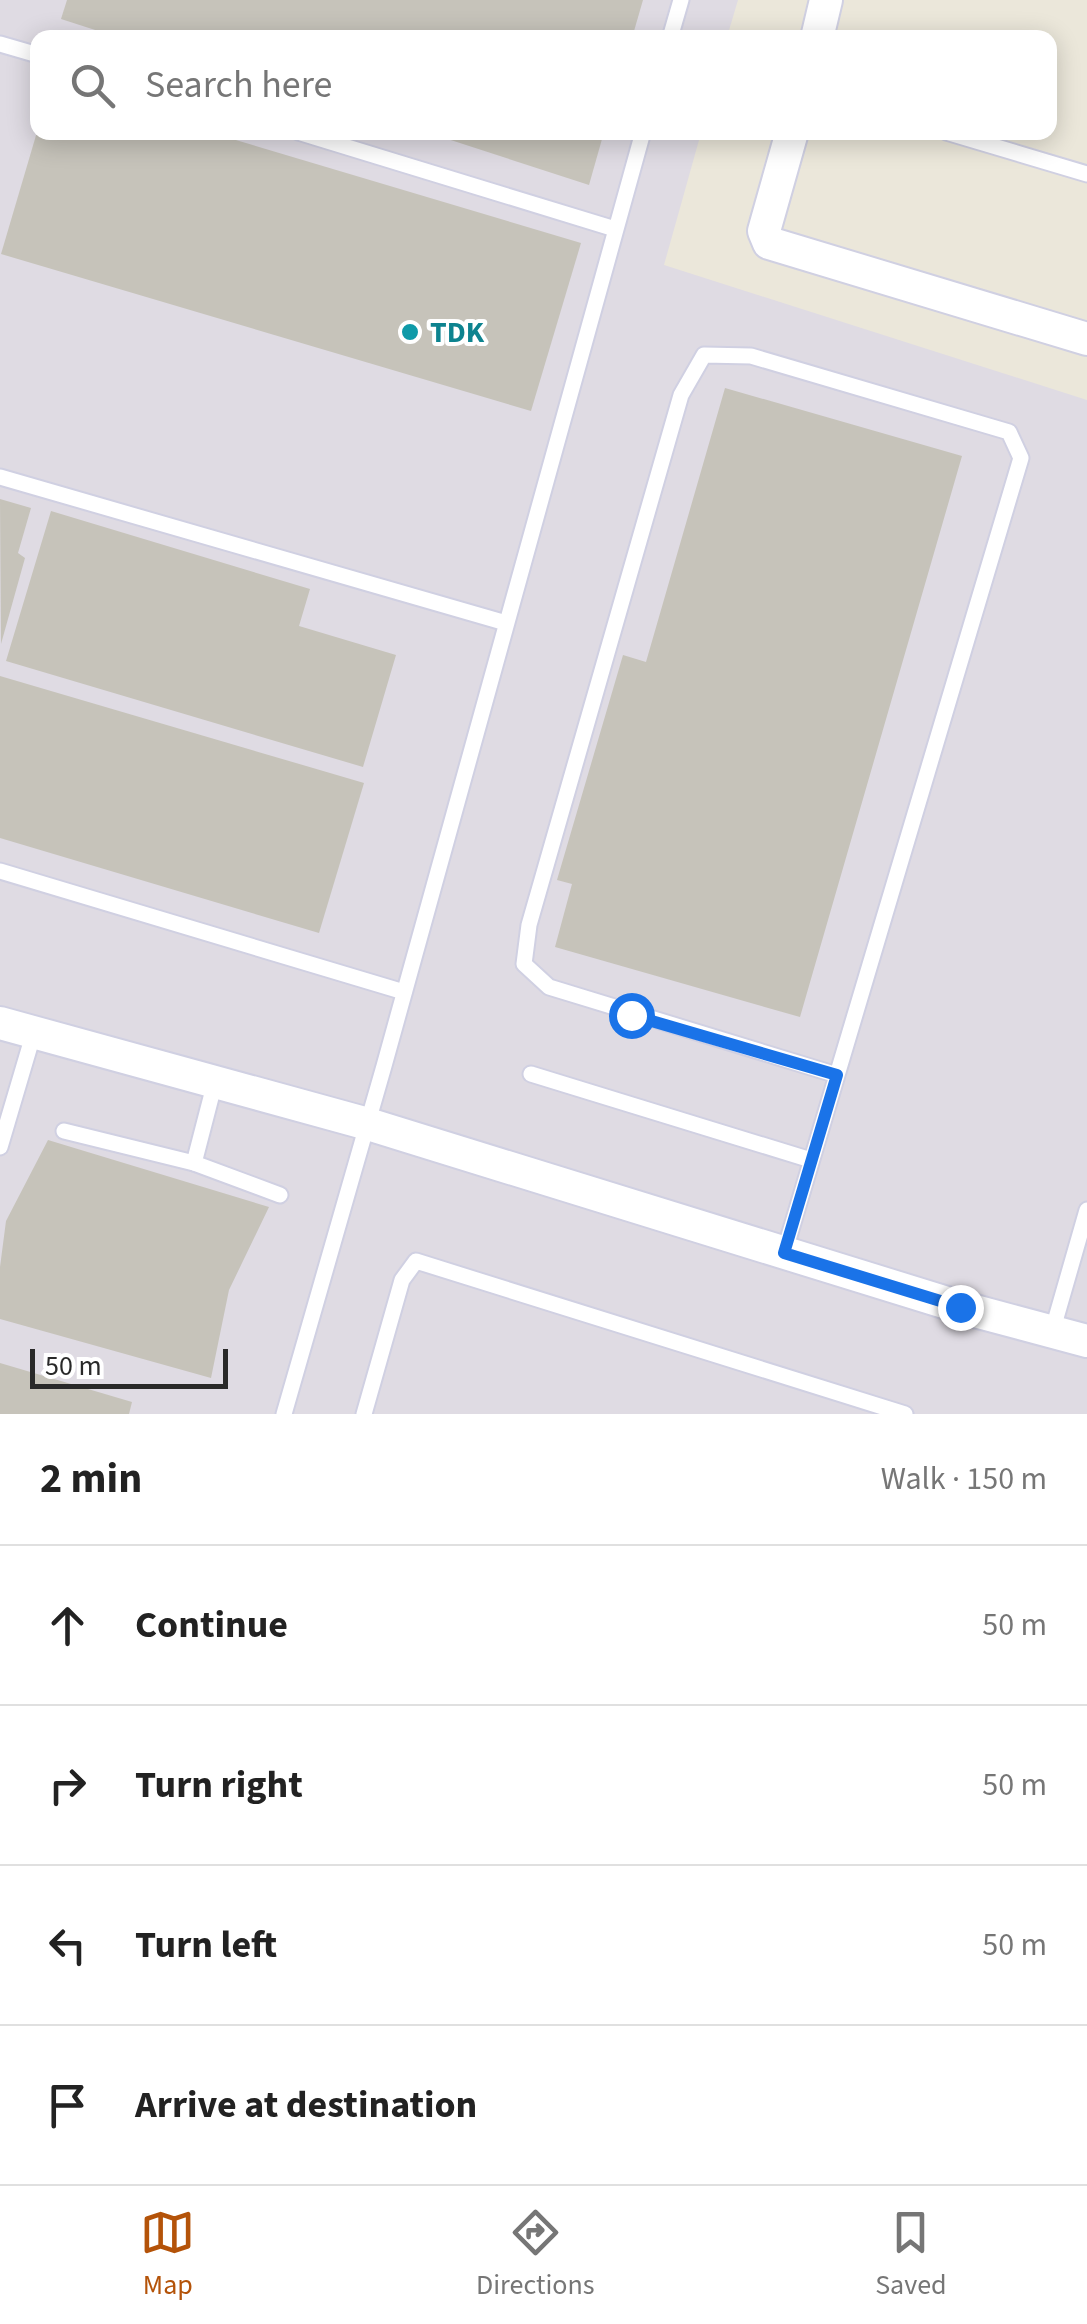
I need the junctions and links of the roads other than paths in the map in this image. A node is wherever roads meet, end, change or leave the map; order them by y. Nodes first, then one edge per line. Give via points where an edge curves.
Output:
1 (681, 0) edge
2 (826, 0) edge
3 (672, 30) edge
4 (819, 30) edge
5 (0, 44) edge
6 (30, 53) edge
7 (324, 140) edge
8 (640, 140) edge
9 (790, 140) edge
10 (973, 140) edge
11 (1087, 174) edge
12 (615, 229) junction
13 (1087, 339) edge
14 (0, 477) edge
15 (506, 623) junction
16 (0, 871) edge
17 (404, 992) junction
18 (0, 1023) edge
19 (34, 1032) junction
20 (531, 1074) dead end
21 (837, 1075) junction
22 (215, 1082) junction
23 (368, 1124) junction
24 (64, 1130) dead end
25 (0, 1147) edge
26 (811, 1160) junction
27 (194, 1163) junction
28 (280, 1195) dead end
29 (1087, 1210) edge
30 (784, 1253) junction
31 (1052, 1332) junction
32 (1087, 1341) edge
33 (284, 1414) edge
34 (364, 1414) edge
35 (906, 1414) edge

1 - 3 lane
2 - 4 street
5 - 6 lane
7 - 12 lane
8 - 12 lane
9 - 13 street via 764,232 769,243
10 - 11 lane
12 - 15 lane
14 - 15 lane
15 - 17 lane
16 - 17 lane
17 - 23 lane
18 - 19 street
19 - 22 street
19 - 25 lane
20 - 26 lane
21 - 21 lane via 1021,458 1009,432 752,356 704,355 680,396 661,460 529,925 524,964 549,987
21 - 26 lane
22 - 23 street
22 - 27 lane
23 - 30 street
23 - 33 lane
24 - 27 lane
26 - 30 lane
27 - 28 lane
29 - 31 lane
30 - 31 street
31 - 32 street
34 - 35 lane via 402,1280 416,1261

